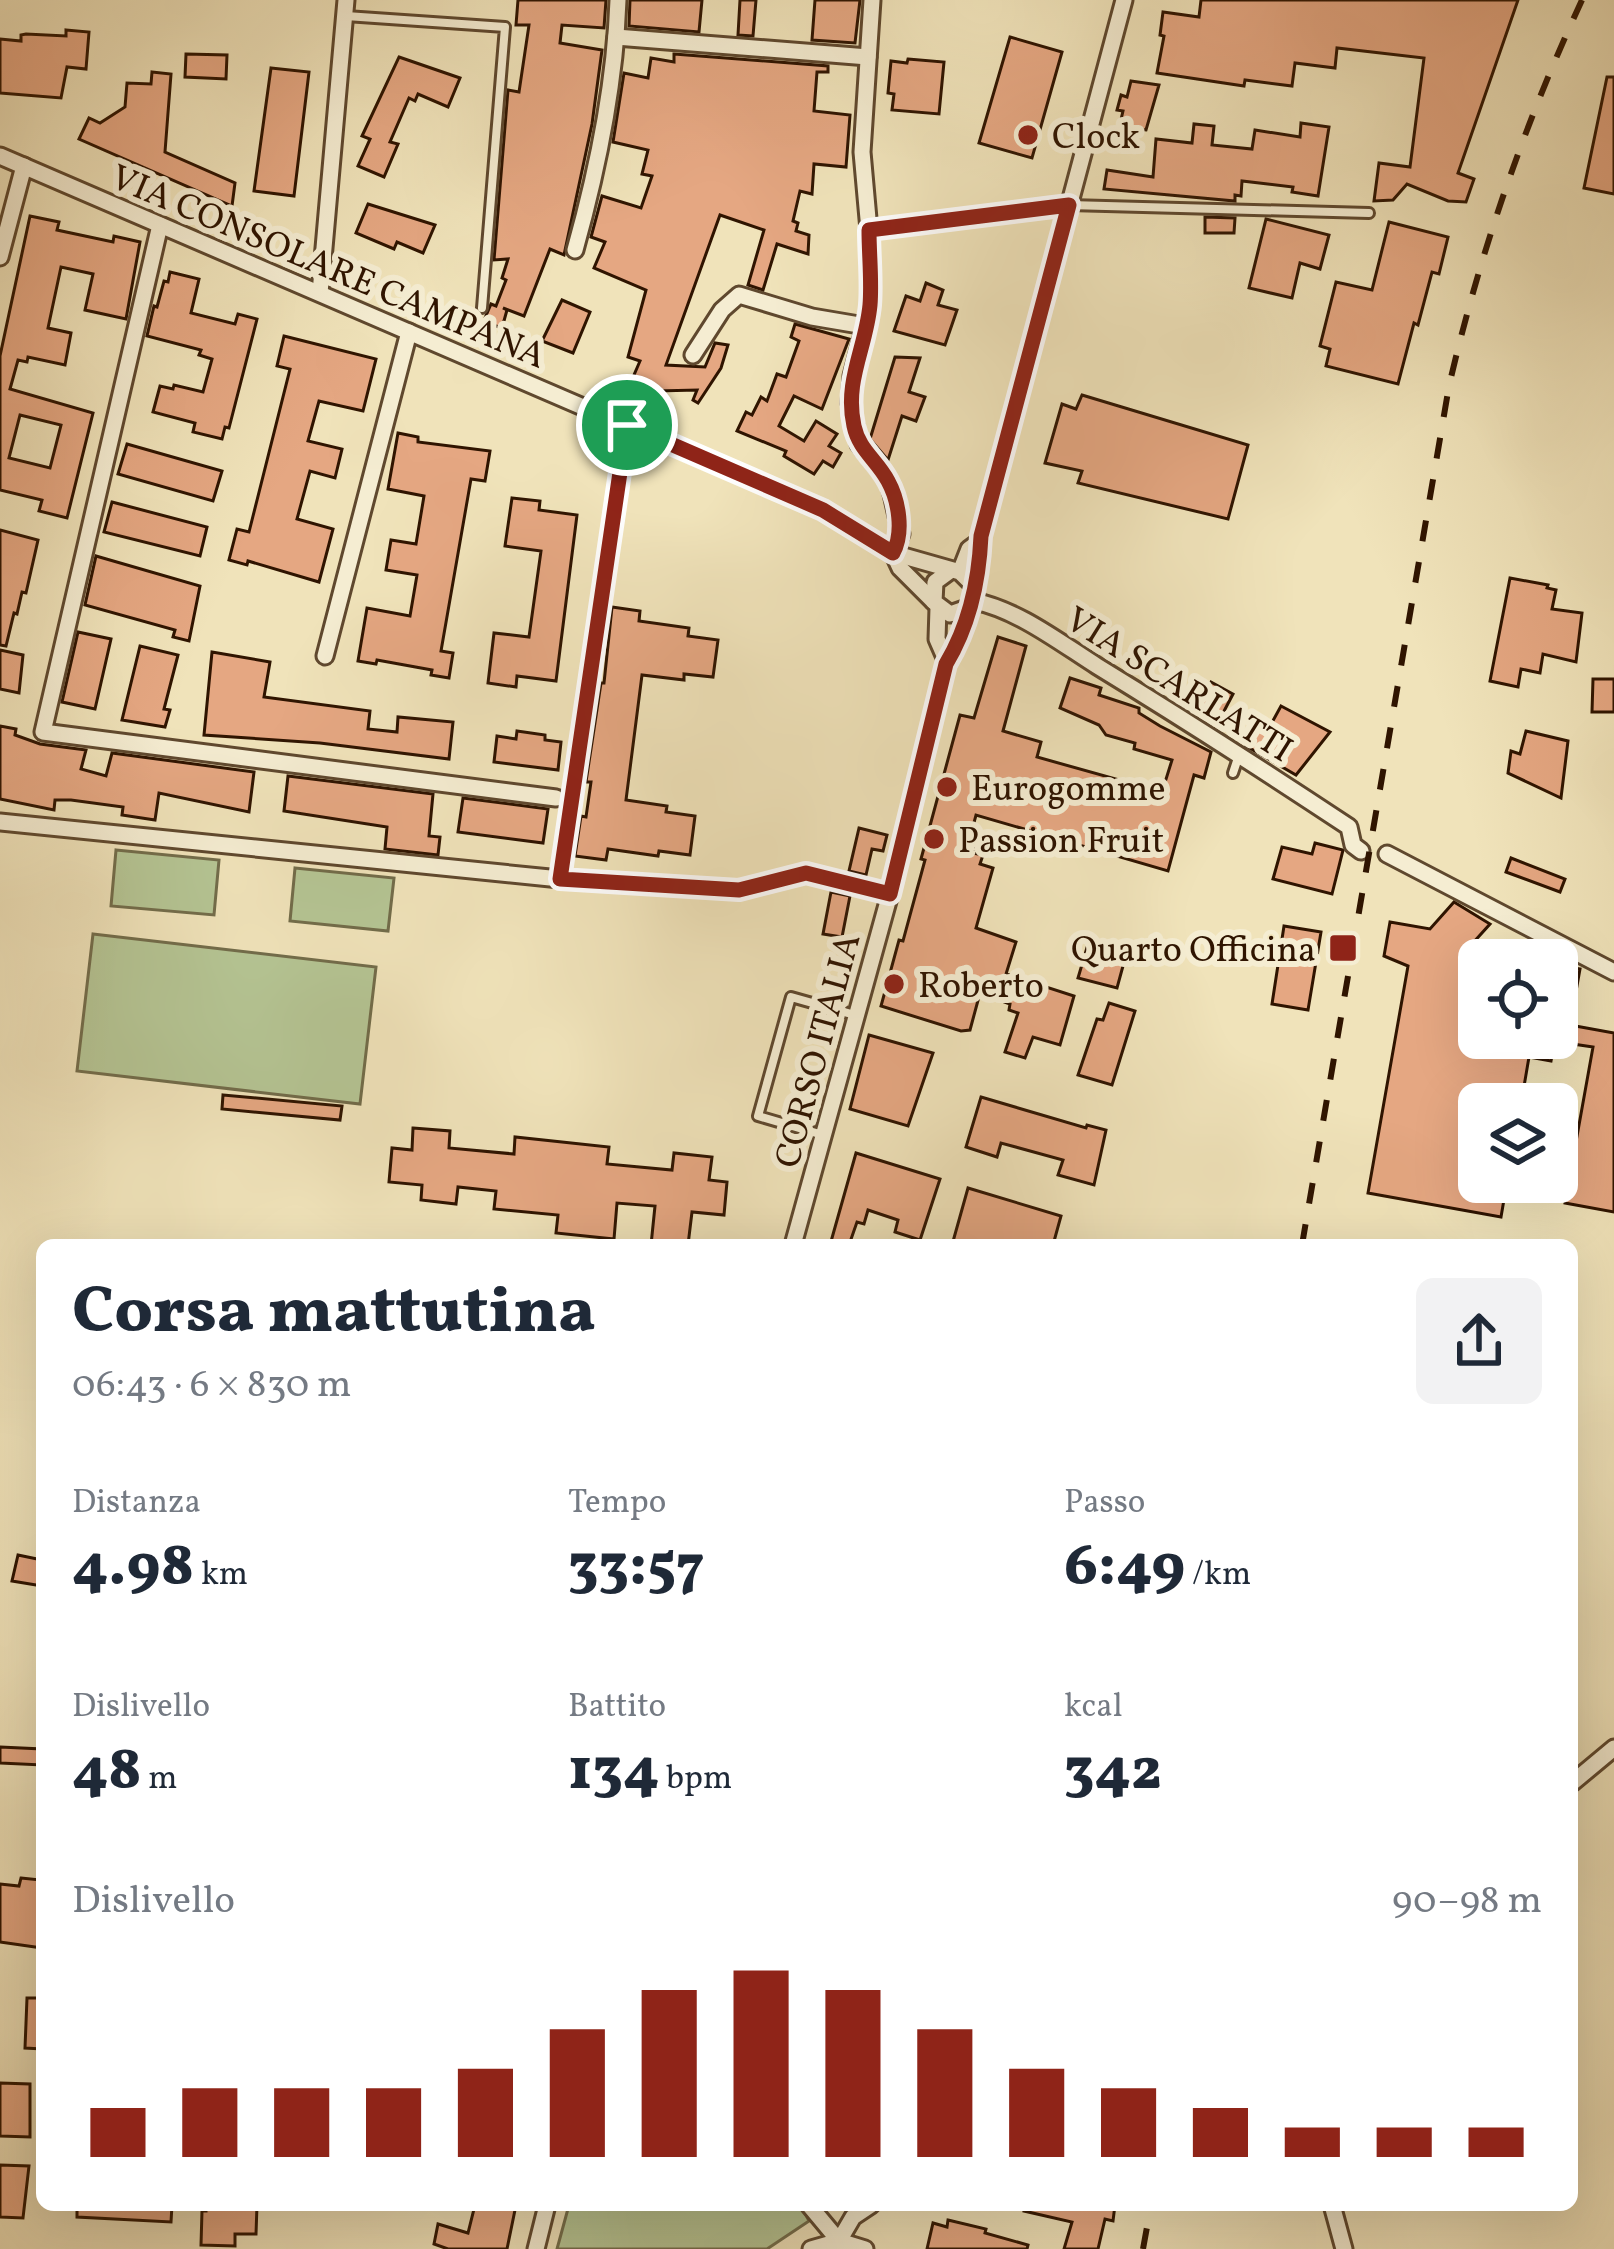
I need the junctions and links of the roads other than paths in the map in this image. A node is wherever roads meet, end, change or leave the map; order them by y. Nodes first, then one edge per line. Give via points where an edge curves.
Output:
1 (618, 0) edge
2 (872, 0) edge
3 (1124, 0) edge
4 (345, 8) edge
5 (616, 37) junction
6 (868, 57) junction
7 (0, 157) edge
8 (24, 166) junction
9 (1069, 205) junction
10 (1369, 213) dead end
11 (160, 225) junction
12 (869, 230) junction
13 (574, 250) dead end
14 (0, 257) edge
15 (320, 293) junction
16 (482, 308) dead end
17 (865, 326) junction
18 (409, 332) junction
19 (694, 355) dead end
20 (627, 425) junction
21 (980, 541) junction
22 (893, 553) junction
23 (955, 572) junction
24 (973, 598) junction
25 (936, 604) junction
26 (325, 656) dead end
27 (947, 662) junction
28 (1239, 754) junction
29 (1233, 772) dead end
30 (556, 798) dead end
31 (0, 822) edge
32 (1360, 851) dead end
33 (1387, 854) dead end
34 (560, 879) junction
35 (890, 894) junction
36 (1614, 972) edge
37 (856, 1015) junction
38 (824, 1135) junction
39 (795, 1239) edge
40 (1614, 1748) edge
41 (1578, 1779) edge
42 (546, 2211) edge
43 (814, 2211) edge
44 (862, 2211) edge
45 (1334, 2211) edge
46 (839, 2241) junction
47 (536, 2249) edge
48 (811, 2249) edge
49 (865, 2249) edge
50 (1344, 2249) edge

1 - 5 street
2 - 6 street
3 - 9 street, CORSO ITALIA
4 - 15 street
4 - 16 lane via 505,27
5 - 6 street
5 - 13 street
6 - 12 street via 862,152
7 - 8 street, VIA CONSOLARE CAMPANA
8 - 11 street, VIA CONSOLARE CAMPANA
8 - 14 street
9 - 10 lane
9 - 12 lane
9 - 21 street, CORSO ITALIA
11 - 15 street, VIA CONSOLARE CAMPANA
11 - 30 street via 43,731
12 - 17 street
15 - 18 street, VIA CONSOLARE CAMPANA
17 - 19 street via 739,295
17 - 22 street via 850,403 859,444 888,480 901,534
18 - 20 street, VIA CONSOLARE CAMPANA
18 - 26 street
20 - 22 street, VIA CONSOLARE CAMPANA via 823,510
20 - 34 street
21 - 23 street, CORSO ITALIA
21 - 24 street, CORSO ITALIA
22 - 23 street, VIA CONSOLARE CAMPANA
22 - 25 street, VIA CONSOLARE CAMPANA
23 - 24 street
23 - 25 street, CORSO ITALIA via 935,582
24 - 25 street via 958,614
24 - 27 street, CORSO ITALIA
24 - 28 street, VIA SCARLATTI via 1033,626
25 - 27 street, CORSO ITALIA
27 - 35 street, CORSO ITALIA
28 - 29 lane
28 - 32 street, VIA SCARLATTI via 1349,827
31 - 34 street
33 - 36 street
34 - 35 street via 739,890 806,873
35 - 37 street, CORSO ITALIA
37 - 38 street, CORSO ITALIA
37 - 38 lane via 791,997 758,1117
38 - 39 street, CORSO ITALIA
40 - 41 street
42 - 47 street
43 - 46 street
44 - 46 street
45 - 50 street
46 - 48 street
46 - 49 street

